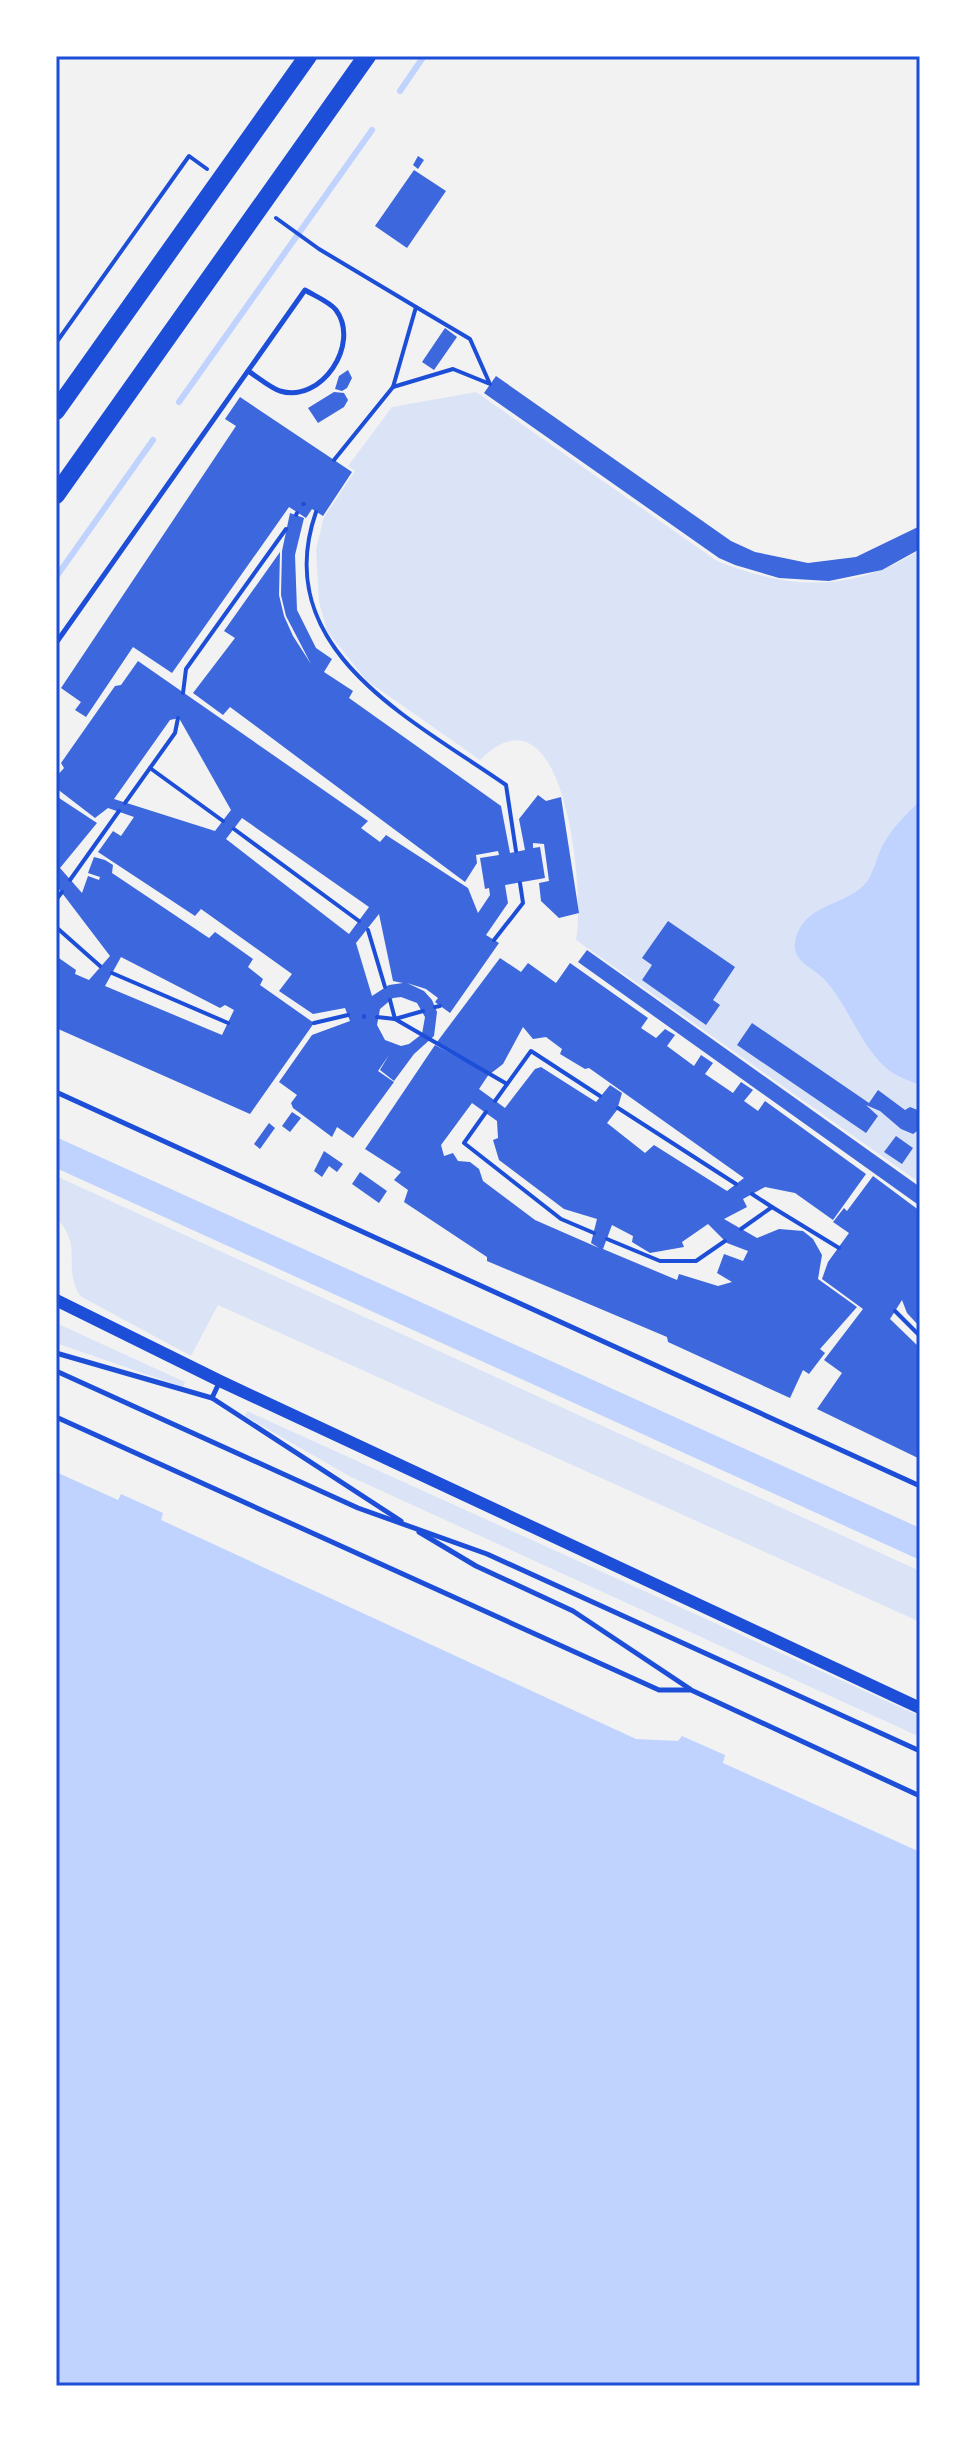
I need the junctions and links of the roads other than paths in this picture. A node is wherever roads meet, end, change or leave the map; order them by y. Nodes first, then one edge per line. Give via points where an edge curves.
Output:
1 (295, 56) edge
2 (308, 56) edge
3 (367, 56) edge
4 (205, 201) junction
5 (248, 371) junction
6 (56, 411) edge
7 (56, 495) edge
8 (56, 643) edge
9 (56, 1092) edge
10 (56, 1300) edge
11 (56, 1353) edge
12 (56, 1371) edge
13 (220, 1381) junction
14 (212, 1398) junction
15 (56, 1417) edge
16 (920, 1486) edge
17 (408, 1526) junction
18 (691, 1690) junction
19 (920, 1708) edge
20 (920, 1751) edge
21 (920, 1796) edge

1 - 4 highway
2 - 4 highway
3 - 7 highway
4 - 6 highway
5 - 5 lane via 305,290 335,308 347,331 342,356 322,379 302,391 280,391
5 - 8 lane
9 - 16 lane
10 - 13 street
11 - 14 lane
12 - 17 lane
13 - 14 lane
13 - 19 street
14 - 17 lane
15 - 18 lane via 659,1690
17 - 18 lane via 476,1566 573,1611
17 - 20 lane via 502,1560
18 - 21 lane

